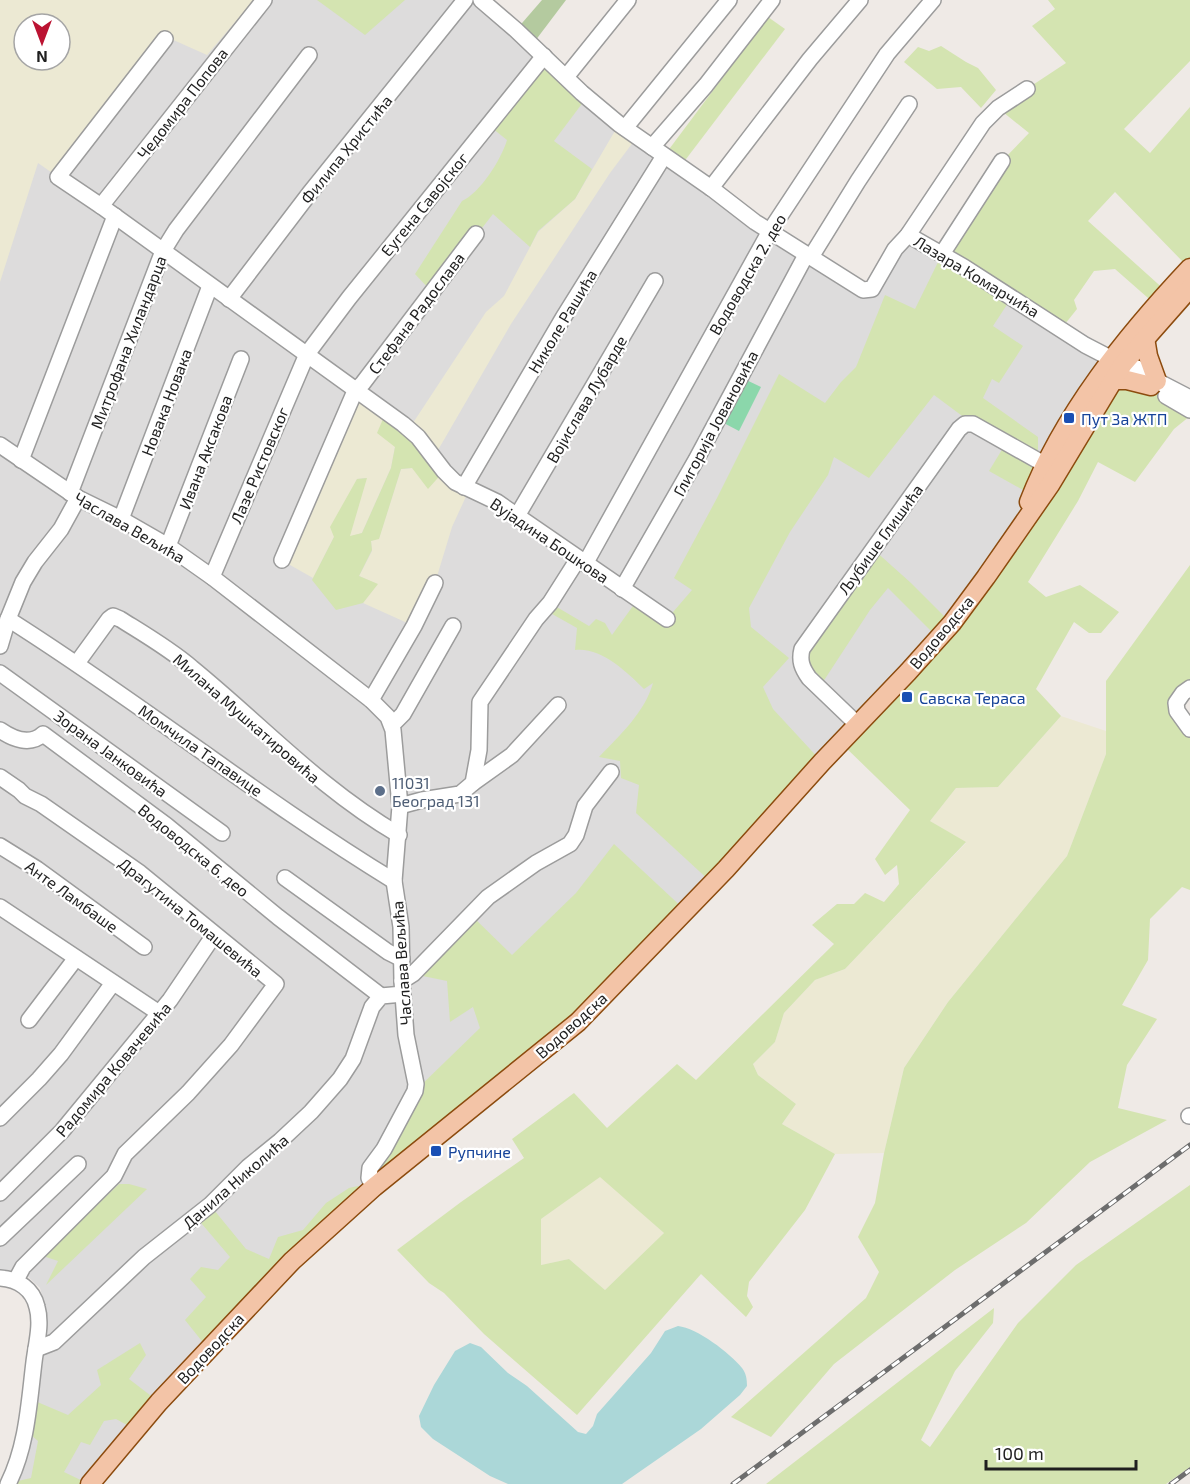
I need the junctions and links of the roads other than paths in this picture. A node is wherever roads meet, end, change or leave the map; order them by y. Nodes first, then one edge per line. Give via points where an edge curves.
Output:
1 (264, 0) edge
2 (465, 0) edge
3 (481, 0) edge
4 (628, 0) edge
5 (729, 0) edge
6 (772, 0) edge
7 (860, 0) edge
8 (933, 0) edge
9 (165, 39) dead end
10 (309, 55) dead end
11 (544, 56) junction
12 (566, 77) junction
13 (1027, 88) dead end
14 (909, 104) dead end
15 (625, 128) junction
16 (658, 152) junction
17 (1002, 161) dead end
18 (711, 188) junction
19 (101, 206) junction
20 (115, 216) junction
21 (770, 231) junction
22 (476, 234) dead end
23 (908, 234) junction
24 (163, 251) junction
25 (942, 254) junction
26 (809, 256) junction
27 (1190, 268) edge
28 (654, 281) dead end
29 (210, 286) junction
30 (1190, 288) edge
31 (229, 299) junction
32 (1145, 338) junction
33 (307, 354) junction
34 (242, 359) dead end
35 (1117, 362) junction
36 (1112, 380) junction
37 (1154, 384) junction
38 (355, 391) junction
39 (1190, 399) edge
40 (1190, 410) edge
41 (0, 445) edge
42 (21, 460) junction
43 (1044, 464) junction
44 (464, 487) junction
45 (74, 495) junction
46 (517, 516) junction
47 (121, 519) junction
48 (1018, 531) junction
49 (168, 546) junction
50 (282, 560) dead end
51 (581, 561) junction
52 (212, 577) junction
53 (435, 583) dead end
54 (622, 589) junction
55 (8, 619) junction
56 (667, 619) dead end
57 (453, 626) dead end
58 (0, 646) edge
59 (77, 663) junction
60 (0, 673) edge
61 (1190, 688) edge
62 (371, 700) junction
63 (558, 705) dead end
64 (51, 710) junction
65 (858, 724) junction
66 (392, 725) junction
67 (1189, 726) edge
68 (0, 730) edge
69 (43, 734) junction
70 (611, 772) dead end
71 (0, 777) edge
72 (472, 783) junction
73 (182, 804) junction
74 (400, 806) junction
75 (166, 825) junction
76 (222, 832) dead end
77 (399, 835) junction
78 (0, 846) edge
79 (285, 878) dead end
80 (394, 881) junction
81 (0, 907) edge
82 (214, 935) junction
83 (144, 946) dead end
84 (76, 958) junction
85 (402, 959) junction
86 (113, 982) junction
87 (402, 988) junction
88 (381, 996) junction
89 (159, 1014) junction
90 (28, 1020) dead end
91 (0, 1118) edge
92 (78, 1164) dead end
93 (374, 1187) junction
94 (0, 1193) edge
95 (0, 1238) edge
96 (0, 1278) edge
97 (16, 1280) junction
98 (36, 1349) junction
99 (6, 1478) edge
100 (90, 1484) edge

1 - 19 street, Чедомира Попова
2 - 31 street, Филипа Христића
3 - 11 street, Лазара Комарчића
4 - 12 street
5 - 15 street
6 - 16 street
7 - 18 street
8 - 21 street, Водоводска 2. део via 888,54
9 - 19 street, Вујадина Бошкова via 58,177
10 - 24 street, Митрофана Хиландарца
11 - 12 street, Лазара Комарчића
11 - 33 street, Еугена Савојског
12 - 15 street, Лазара Комарчића
13 - 23 street via 983,123
14 - 26 street, Глигорија Јовановића
15 - 16 street, Лазара Комарчића
16 - 18 street, Лазара Комарчића
16 - 44 street, Николе Рашића
17 - 25 street
18 - 21 street, Лазара Комарчића
19 - 20 street, Вујадина Бошкова
20 - 24 street, Вујадина Бошкова
20 - 42 street
21 - 26 street, Лазара Комарчића
21 - 51 street, Водоводска 2. део
22 - 38 street, Стефана Радослава
23 - 25 street, Лазара Комарчића
23 - 26 street, Лазара Комарчића via 868,290
24 - 29 street, Вујадина Бошкова
24 - 45 street, Митрофана Хиландарца
25 - 35 street, Лазара Комарчића
26 - 54 street, Глигорија Јовановића
27 - 35 main road, Водоводска via 1167,292
28 - 46 street, Војислава Лубарде
29 - 31 street, Вујадина Бошкова
29 - 47 street, Новака Новака
30 - 32 main road, Водоводска
31 - 33 street, Вујадина Бошкова
32 - 35 main road, Водоводска
32 - 37 main road
33 - 38 street, Вујадина Бошкова
33 - 52 street, Лазе Ристовског
34 - 49 street, Ивана Аксакова
35 - 36 main road, Водоводска
35 - 37 street, Лазара Комарчића via 1131,375
35 - 43 main road, Водоводска via 1073,416
36 - 37 main road
36 - 48 main road, Водоводска
37 - 39 street
37 - 40 street via 1171,400
38 - 44 street, Вујадина Бошкова via 418,437 444,471
38 - 50 street
41 - 42 street, Часлава Вељића
42 - 45 street, Часлава Вељића
43 - 48 main road, Водоводска
43 - 65 street, Љубише Глишића via 974,424 965,424 856,571 802,649 800,658 809,678
44 - 46 street, Вујадина Бошкова
45 - 47 street, Часлава Вељића
45 - 55 street, Митрофана Хиландарца via 61,529 23,582
46 - 51 street, Вујадина Бошкова
47 - 49 street, Часлава Вељића
48 - 65 main road, Водоводска via 952,623
49 - 52 street, Часлава Вељића
51 - 54 street, Вујадина Бошкова
51 - 72 street, Водоводска 2. део via 480,702 479,750
52 - 62 street, Часлава Вељића
53 - 62 street
54 - 56 street, Вујадина Бошкова
55 - 58 street, Митрофана Хиландарца
55 - 59 street, Момчила Тапавице
57 - 66 street via 403,714
59 - 77 street, Милана Мушкатировића via 109,619 120,619 191,667 307,771
59 - 80 street, Момчила Тапавице via 317,833
60 - 64 street, Зорана Јанковића
61 - 67 street via 1176,703 1177,711
62 - 66 street, Часлава Вељића
63 - 72 street via 512,755
64 - 69 street via 43,720
64 - 73 street, Зорана Јанковића
65 - 93 main road, Водоводска via 726,869 578,1022
66 - 74 street, Часлава Вељића
68 - 69 street via 24,740
69 - 75 street, Водоводска 6. део
70 - 87 street via 585,806 570,844 536,862 488,897
71 - 82 street, Драгутина Томашевића via 140,873
72 - 74 street via 460,794
73 - 75 street
73 - 76 street, Зорана Јанковића
74 - 77 street, Часлава Вељића
75 - 88 street, Водоводска 6. део
77 - 80 street, Часлава Вељића
78 - 83 street, Анте Ламбаше
79 - 85 street
80 - 85 street, Часлава Вељића
81 - 84 street
82 - 89 street, Радомира Ковачевића
82 - 97 street, Драгутина Томашевића via 276,984 231,1045 132,1148 114,1176 23,1268
84 - 86 street
84 - 90 street
85 - 87 street, Часлава Вељића
86 - 89 street
86 - 91 street via 61,1054
87 - 88 street
87 - 93 street, Часлава Вељића via 416,1084 412,1098 370,1168
88 - 98 street, Данила Николића via 372,1007 353,1059 311,1112 196,1217 144,1257 54,1342
89 - 94 street, Радомира Ковачевића via 62,1131
92 - 95 street
93 - 100 main road, Водоводска via 276,1278 159,1402
96 - 97 street
97 - 98 street via 27,1288 37,1306
98 - 99 street via 24,1441

